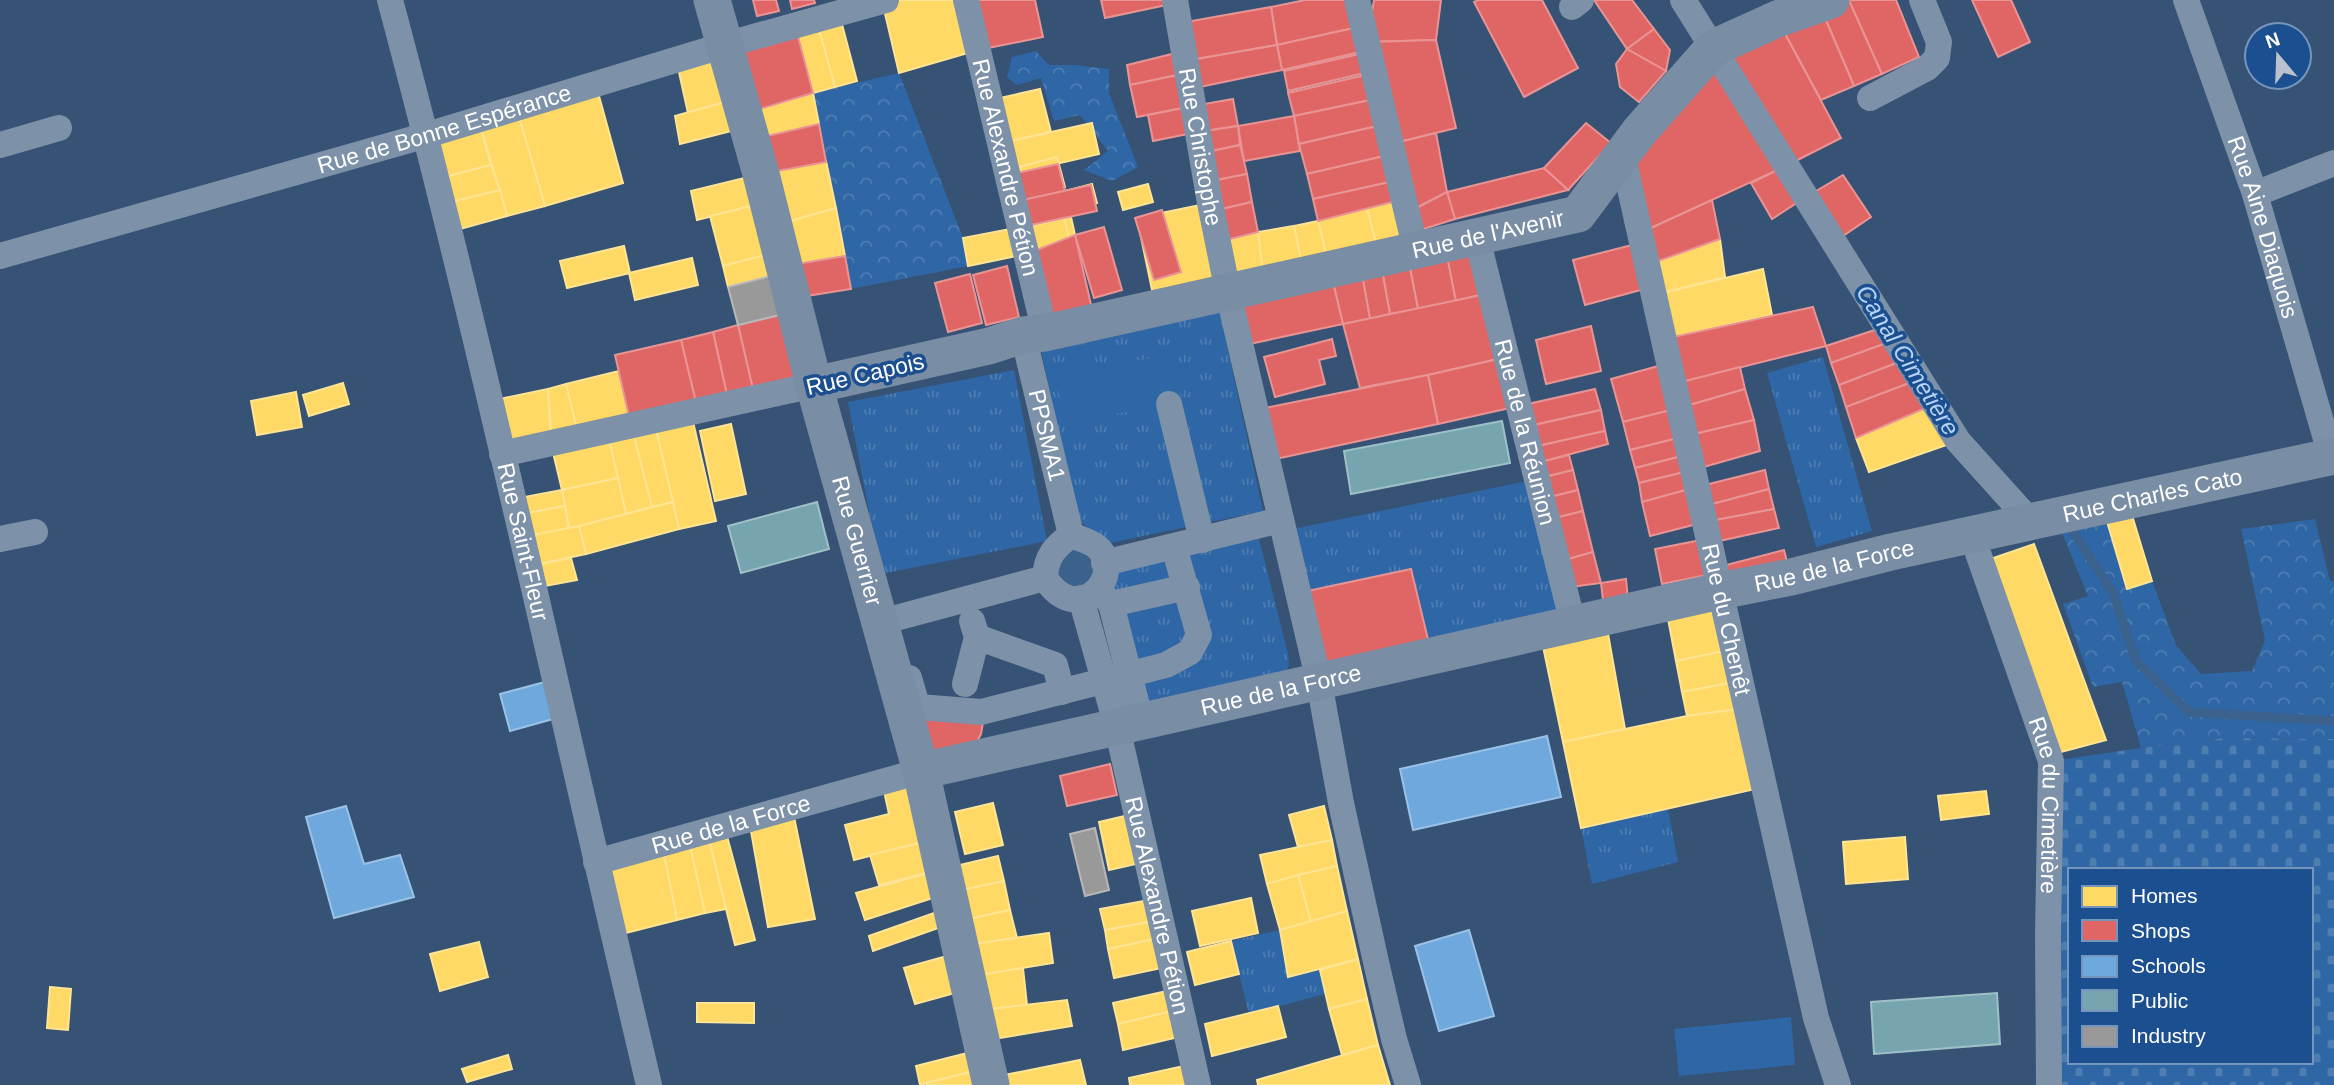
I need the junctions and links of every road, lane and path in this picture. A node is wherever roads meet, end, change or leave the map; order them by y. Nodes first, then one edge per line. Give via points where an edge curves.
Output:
1 (390, 0) edge
2 (712, 0) edge
3 (886, 0) edge
4 (966, 0) edge
5 (1175, 0) edge
6 (1357, 0) edge
7 (1682, 0) edge
8 (1831, 0) edge
9 (1922, 0) edge
10 (2186, 0) edge
11 (724, 45) junction
12 (1713, 48) junction
13 (1870, 98) dead end
14 (59, 128) dead end
15 (427, 135) junction
16 (0, 145) edge
17 (1622, 153) junction
18 (2334, 163) edge
19 (2255, 194) junction
20 (1477, 238) junction
21 (1416, 251) junction
22 (0, 256) edge
23 (1228, 292) junction
24 (1034, 334) junction
25 (814, 385) junction
26 (1169, 404) dead end
27 (502, 454) junction
28 (2333, 456) edge
29 (1281, 520) junction
30 (2031, 522) junction
31 (35, 532) dead end
32 (1072, 536) junction
33 (1972, 536) junction
34 (0, 539) edge
35 (1202, 540) junction
36 (1174, 547) junction
37 (1104, 563) junction
38 (1045, 578) junction
39 (1186, 587) junction
40 (1720, 591) junction
41 (1097, 597) junction
42 (965, 600) junction
43 (887, 620) junction
44 (1573, 624) junction
45 (977, 637) junction
46 (1130, 674) junction
47 (1104, 681) junction
48 (1319, 682) junction
49 (965, 684) dead end
50 (1062, 692) junction
51 (1129, 724) junction
52 (921, 771) junction
53 (596, 862) junction
54 (649, 1085) edge
55 (991, 1085) edge
56 (1198, 1085) edge
57 (1408, 1085) edge
58 (1838, 1085) edge
59 (2049, 1085) edge

1 - 15 street, Rue Saint-Fleur
2 - 11 main road, Rue Guerrier
3 - 11 street, Rue de Bonne Espérance
4 - 24 street, Rue Alexandre Pétion
5 - 23 street, Rue Christophe
6 - 21 street
7 - 12 street
8 - 12 main road, Rue de l'Avenir
9 - 13 street via 1939,42 1937,58
10 - 19 street, Rue Aine Diaquois
11 - 15 street, Rue de Bonne Espérance
11 - 25 main road, Rue Guerrier
12 - 17 main road, Rue de l'Avenir
12 - 30 street via 1958,441
14 - 16 street
15 - 22 street, Rue de Bonne Espérance
15 - 27 street, Rue Saint-Fleur
17 - 20 main road, Rue de l'Avenir via 1578,214
17 - 40 street, Rue du Chenêt
18 - 19 street
19 - 28 street, Rue Aine Diaquois
20 - 21 main road, Rue de l'Avenir
20 - 44 street, Rue de la Réunion
21 - 23 main road, Rue de l'Avenir
23 - 24 main road, Rue Capois
23 - 29 street, Rue Christophe
24 - 25 main road, Rue Capois
24 - 32 street, PPSMA1
25 - 27 street, Rue Capois
25 - 43 main road, Rue Guerrier
26 - 35 street
27 - 53 street, Rue Saint-Fleur
28 - 30 main road, Rue Charles Cato
29 - 35 street
29 - 48 street, Rue Christophe
30 - 33 main road, Rue Charles Cato
31 - 34 street
32 - 37 street via 1097,547
32 - 38 street via 1053,549
33 - 40 main road, Rue de la Force
33 - 59 street, Rue du Cimetière via 2051,761
35 - 36 street
36 - 37 street
36 - 39 street
37 - 41 street via 1106,573
38 - 41 street via 1065,598
38 - 42 street
39 - 41 street
39 - 46 street via 1199,635 1190,652 1166,665
40 - 44 main road, Rue de la Force
40 - 58 street, Rue du Chenêt via 1816,1018
41 - 46 street
41 - 47 street
42 - 43 street
42 - 45 street
43 - 50 street via 919,707 981,712
43 - 52 main road, Rue Guerrier
44 - 48 main road, Rue de la Force
45 - 49 street
45 - 50 street via 1055,665
46 - 47 street
46 - 51 street
47 - 50 street
47 - 51 street
48 - 51 main road, Rue de la Force
48 - 57 street, Rue Christophe via 1343,815
51 - 52 main road, Rue de la Force
51 - 56 street, Rue Alexandre Pétion
52 - 53 street, Rue de la Force
52 - 55 main road, Rue Guerrier
53 - 54 street, Rue Saint-Fleur

